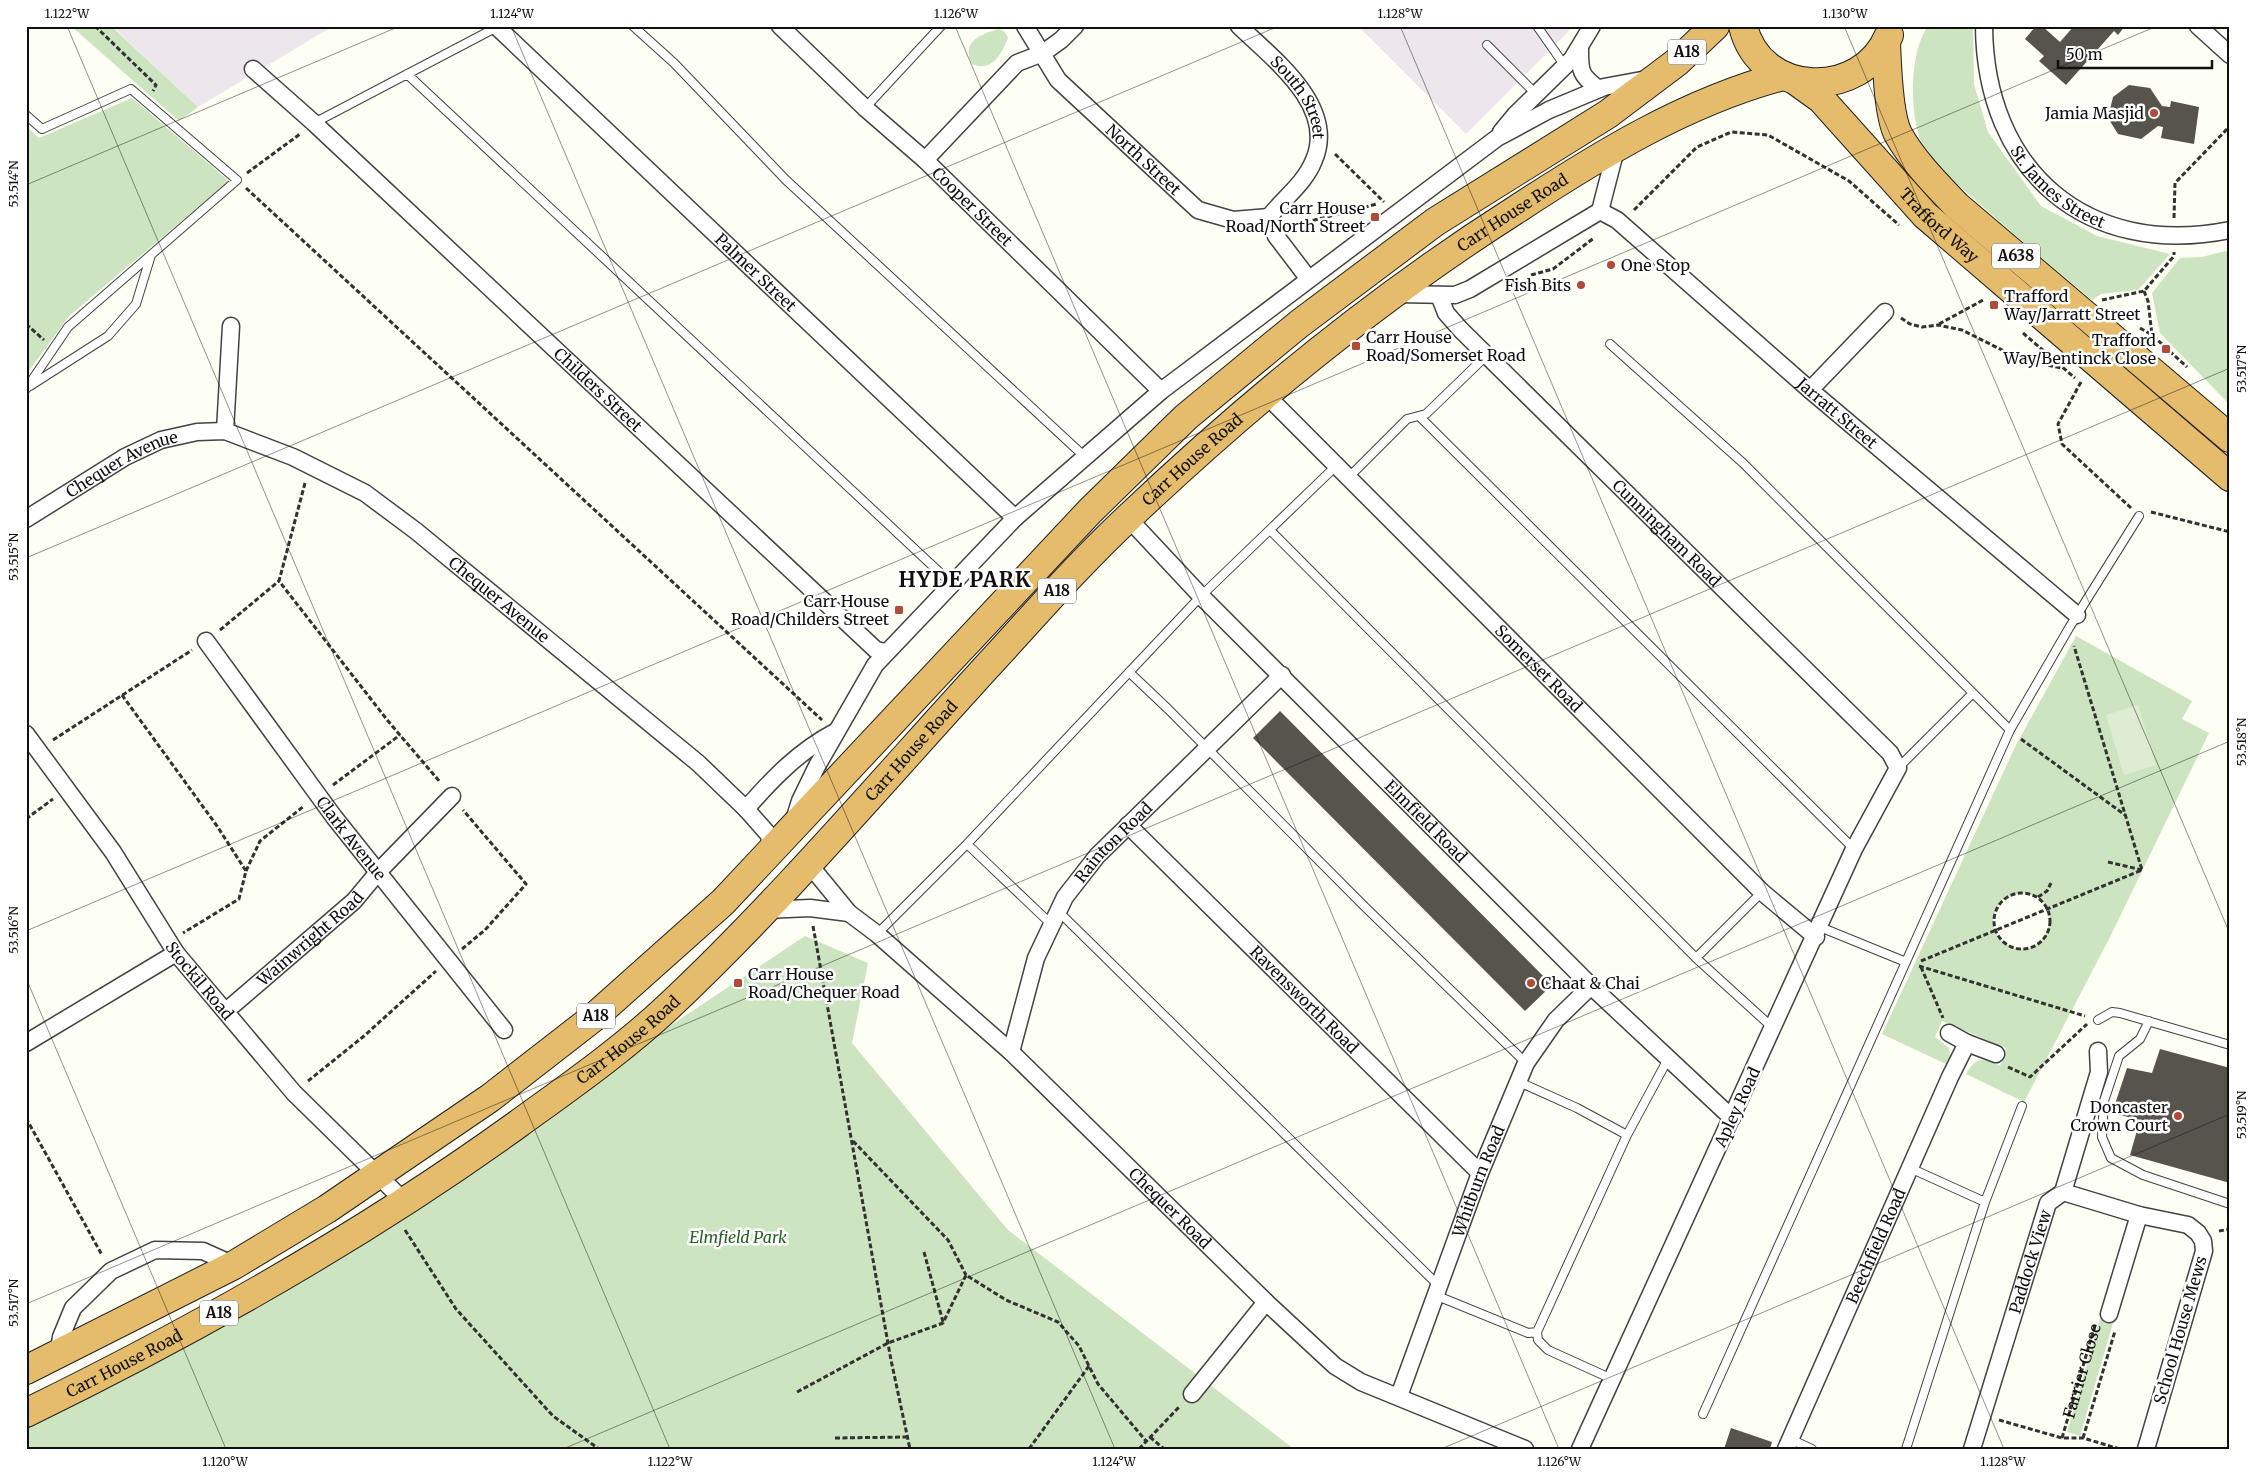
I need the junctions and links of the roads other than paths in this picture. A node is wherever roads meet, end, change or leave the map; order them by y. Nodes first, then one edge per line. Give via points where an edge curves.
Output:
1 (633, 26) edge
2 (780, 26) edge
3 (941, 26) edge
4 (1025, 26) edge
5 (1075, 26) edge
6 (1239, 26) edge
7 (1537, 26) edge
8 (1592, 26) edge
9 (1715, 26) edge
10 (1743, 26) edge
11 (1984, 26) edge
12 (2198, 26) edge
13 (497, 27) edge
14 (1891, 30) edge
15 (1487, 44) dead end
16 (1580, 46) junction
17 (1043, 53) junction
18 (2230, 55) edge
19 (1564, 66) junction
20 (253, 69) dead end
21 (407, 74) junction
22 (1658, 76) junction
23 (1789, 78) junction
24 (1599, 89) junction
25 (1536, 94) junction
26 (865, 108) junction
27 (26, 115) edge
28 (314, 123) junction
29 (1497, 138) junction
30 (1616, 149) junction
31 (925, 160) junction
32 (1600, 210) junction
33 (1271, 223) junction
34 (2230, 230) edge
35 (151, 255) junction
36 (1308, 278) junction
37 (1394, 294) junction
38 (1439, 295) junction
39 (1885, 312) road end
40 (231, 326) dead end
41 (1610, 344) dead end
42 (1486, 356) junction
43 (26, 388) edge
44 (1810, 390) junction
45 (1160, 391) junction
46 (1266, 395) junction
47 (1420, 417) junction
48 (225, 430) junction
49 (2230, 438) edge
50 (1085, 457) junction
51 (1337, 465) junction
52 (1349, 477) junction
53 (2230, 477) edge
54 (2139, 516) road end
55 (1016, 518) junction
56 (1128, 518) junction
57 (26, 519) edge
58 (1270, 530) junction
59 (952, 584) junction
60 (1201, 596) junction
61 (2073, 621) junction
62 (206, 641) road end
63 (886, 652) junction
64 (1129, 672) junction
65 (1282, 675) junction
66 (1973, 693) junction
67 (2010, 730) junction
68 (835, 732) junction
69 (26, 734) edge
70 (1207, 748) junction
71 (1898, 768) junction
72 (452, 796) road end
73 (746, 809) junction
74 (1128, 825) junction
75 (791, 829) junction
76 (967, 844) junction
77 (1854, 849) junction
78 (771, 852) junction
79 (808, 863) junction
80 (379, 871) junction
81 (1762, 892) junction
82 (765, 910) junction
83 (849, 913) junction
84 (1054, 917) junction
85 (1818, 932) junction
86 (877, 934) junction
87 (173, 948) junction
88 (1696, 958) junction
89 (1906, 962) junction
90 (1591, 986) junction
91 (226, 1011) junction
92 (2098, 1020) road end
93 (2149, 1021) junction
94 (1773, 1028) junction
95 (504, 1030) dead end
96 (1949, 1033) road end
97 (27, 1042) edge
98 (1967, 1043) junction
99 (2230, 1044) edge
100 (2098, 1051) dead end
101 (1011, 1052) junction
102 (1996, 1054) road end
103 (1668, 1059) junction
104 (1526, 1063) junction
105 (1519, 1082) junction
106 (2022, 1106) dead end
107 (1732, 1118) junction
108 (1627, 1135) junction
109 (1910, 1168) junction
110 (1480, 1173) junction
111 (378, 1175) junction
112 (2063, 1192) junction
113 (1985, 1202) junction
114 (2230, 1204) edge
115 (399, 1206) junction
116 (2139, 1215) junction
117 (234, 1265) junction
118 (1437, 1291) junction
119 (1266, 1302) junction
120 (2109, 1314) road end
121 (1537, 1332) junction
122 (58, 1355) junction
123 (26, 1370) edge
124 (1612, 1379) junction
125 (1192, 1394) road end
126 (1399, 1396) junction
127 (26, 1413) edge
128 (1703, 1414) dead end
129 (1788, 1444) edge
130 (1525, 1449) edge
131 (1580, 1449) edge
132 (1812, 1449) edge
133 (1906, 1449) edge
134 (1972, 1449) edge
135 (2146, 1449) edge

1 - 50 lane via 674,62 786,180
2 - 26 street, Cooper Street
3 - 26 lane
4 - 17 street, North Street
5 - 17 street
6 - 33 street, South Street via 1304,90 1319,127 1320,139 1314,161
7 - 19 lane
8 - 16 street
9 - 22 highway, Carr House Road / A18
10 - 23 highway, Trafford Way via 1745,36 1764,64
11 - 34 street, St. James Street via 1990,86 2004,130 2036,178 2059,198 2085,216 2145,235 2200,236
12 - 18 street
13 - 21 lane
13 - 55 street, Palmer Street
14 - 23 highway via 1876,57 1858,72 1826,83
14 - 49 highway, Trafford Way / A638 via 1888,87 1897,132 1925,172 1957,206
15 - 25 lane
16 - 19 street
16 - 24 street via 1580,70 1585,80
17 - 31 street via 1017,63
17 - 33 street, North Street via 1058,80 1198,210 1233,220
19 - 25 street
20 - 28 street, Childers Street
21 - 28 lane
21 - 59 lane
22 - 24 street
22 - 75 highway, Carr House Road / A18 via 1608,114 1435,222 1298,324 1186,417 1090,511
23 - 30 highway, Carr House Road / A18 via 1714,98
23 - 53 highway, Trafford Way / A638 via 1822,99 1925,215 2078,364
24 - 29 street via 1549,110
25 - 29 street
26 - 31 street, Cooper Street
27 - 35 lane via 42,129 131,89 237,180
28 - 63 street, Childers Street via 876,650
29 - 36 street via 1390,207
30 - 32 street
30 - 37 highway, Carr House Road / A18 via 1476,235
31 - 45 street, Cooper Street
32 - 38 street via 1470,289 1454,295
32 - 44 street, Jarratt Street via 1617,220
33 - 36 street
35 - 43 lane via 68,327
35 - 43 lane via 136,304 108,336
36 - 45 street
37 - 38 street
37 - 46 highway, Carr House Road / A18
38 - 42 street, Cunningham Road via 1446,313
39 - 44 street
40 - 48 street
41 - 66 lane via 1743,463
42 - 47 lane
42 - 71 street, Cunningham Road via 1890,752
44 - 61 street, Jarratt Street
45 - 50 street
46 - 51 street, Somerset Road
46 - 56 highway, Carr House Road / A18
47 - 52 lane via 1407,418
47 - 77 lane
48 - 57 street, Chequer Avenue via 161,440 125,457
48 - 73 street, Chequer Avenue via 310,465 364,493 416,531 698,763
50 - 55 street
51 - 52 street, Somerset Road
51 - 58 lane
52 - 81 street, Somerset Road
54 - 61 lane
55 - 59 street
56 - 60 street, Elmfield Road
56 - 79 highway, Carr House Road / A18
58 - 60 lane
58 - 88 lane
59 - 63 street
60 - 64 lane
60 - 65 street, Elmfield Road
61 - 67 lane
62 - 80 street, Clark Avenue via 334,817
63 - 68 street via 867,677
64 - 70 lane
64 - 76 lane
65 - 70 street, Rainton Road
65 - 90 street, Elmfield Road
66 - 67 lane
66 - 71 lane
67 - 89 lane
68 - 73 street via 778,772
68 - 75 street via 800,801
69 - 87 street, Stockil Road via 114,852
70 - 74 street, Rainton Road
70 - 104 lane
71 - 77 street, Apley Road
72 - 80 street, Wainwright Road
73 - 78 street, Chequer Avenue via 768,834
74 - 84 street, Rainton Road via 1080,876
74 - 110 street, Ravensworth Road
75 - 78 highway, Carr House Road / A18
76 - 84 lane
76 - 86 lane
77 - 85 street, Apley Road
78 - 111 highway, Carr House Road / A18 via 724,902 593,1018 490,1098
79 - 82 highway, Carr House Road / A18
79 - 83 street, Chequer Road
80 - 91 street, Wainwright Road via 354,901
80 - 95 street, Clark Avenue
81 - 85 street, Somerset Road
81 - 88 lane
82 - 83 street, Chequer Road via 810,908
82 - 115 highway, Carr House Road / A18 via 663,1012 598,1065
83 - 86 street, Chequer Road
84 - 101 street, Rainton Road via 1036,958
84 - 118 lane
85 - 89 lane
85 - 94 street, Apley Road
86 - 101 street, Chequer Road
87 - 91 street, Stockil Road
87 - 97 street
88 - 94 lane
89 - 128 lane
90 - 103 street, Elmfield Road
90 - 104 street, Whitburn Road via 1556,1020
91 - 111 street, Stockil Road via 294,1092
92 - 93 lane via 2112,1012
93 - 99 lane
93 - 114 lane via 2140,1039 2119,1056 2104,1101 2102,1137 2111,1158 2143,1176
94 - 107 street, Apley Road
96 - 98 street
98 - 102 street
98 - 109 street, Beechfield Road
100 - 112 street, Paddock View via 2099,1072
101 - 119 street, Chequer Road
103 - 107 street, Elmfield Road
103 - 108 lane
104 - 105 street, Whitburn Road
105 - 108 lane
105 - 110 street, Whitburn Road
106 - 113 lane
107 - 124 street, Apley Road
108 - 121 lane
109 - 113 lane
109 - 129 street, Beechfield Road
110 - 118 street, Whitburn Road
111 - 115 street, Stockil Road
111 - 117 highway, Carr House Road / A18
112 - 116 street, School House Mews
112 - 134 street, Paddock View via 2048,1203
113 - 133 lane
115 - 127 highway, Carr House Road / A18 via 300,1267 170,1340
116 - 120 street, Farrier Close
116 - 135 street, School House Mews via 2188,1225 2198,1232 2204,1252
117 - 122 highway, Carr House Road / A18
117 - 122 street via 203,1251 155,1250 111,1271 73,1308 61,1336
118 - 121 lane via 1528,1333
118 - 126 street, Whitburn Road
119 - 125 street
119 - 126 street, Chequer Road via 1335,1366 1361,1382
121 - 124 lane via 1538,1340 1548,1350
122 - 123 highway, Carr House Road / A18
124 - 131 street, Apley Road
126 - 130 street, Chequer Road
129 - 132 lane

